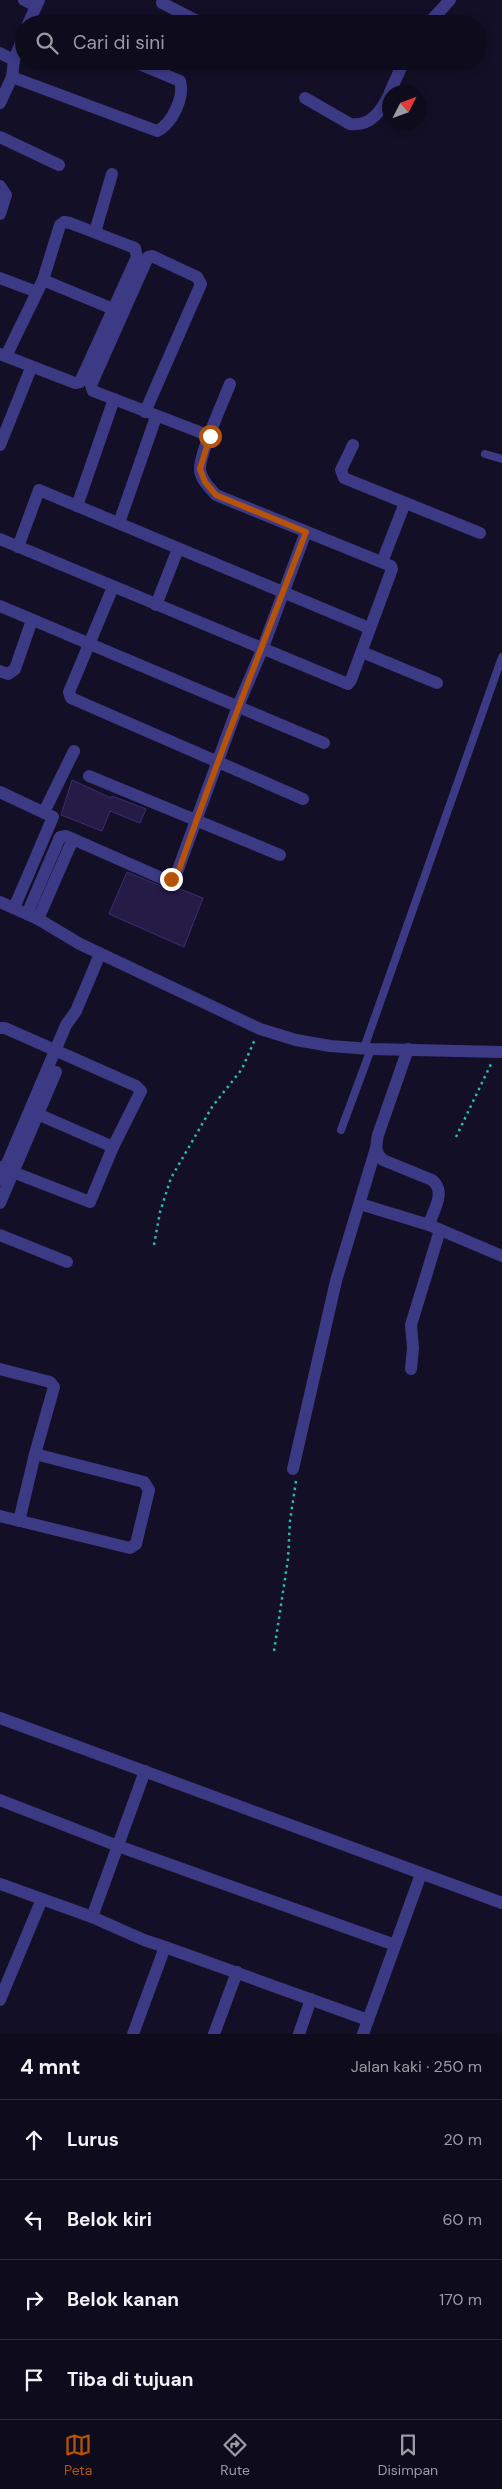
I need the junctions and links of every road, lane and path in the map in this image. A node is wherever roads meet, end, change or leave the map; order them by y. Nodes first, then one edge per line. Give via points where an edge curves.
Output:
1 (24, 0) edge
2 (450, 0) edge
3 (164, 1) edge
4 (38, 3) edge
5 (34, 15) edge
6 (188, 15) edge
7 (436, 15) edge
8 (0, 54) edge
9 (14, 60) joint
10 (154, 70) edge
11 (400, 70) edge
12 (12, 77) junction
13 (394, 85) edge
14 (305, 98) dead end
15 (0, 103) edge
16 (382, 106) edge
17 (0, 137) edge
18 (59, 165) dead end
19 (112, 174) dead end
20 (0, 186) edge
21 (0, 214) edge
22 (95, 232) junction
23 (0, 278) edge
24 (43, 280) junction
25 (37, 292) junction
26 (113, 309) junction
27 (3, 355) edge
28 (31, 368) junction
29 (230, 384) dead end
30 (114, 399) junction
31 (150, 414) junction
32 (210, 436) junction
33 (0, 445) edge
34 (353, 445) dead end
35 (485, 454) dead end
36 (502, 459) edge
37 (405, 503) junction
38 (77, 506) junction
39 (119, 523) junction
40 (306, 532) junction
41 (480, 534) dead end
42 (0, 539) edge
43 (18, 547) junction
44 (178, 549) junction
45 (382, 562) junction
46 (113, 587) junction
47 (283, 592) junction
48 (156, 605) junction
49 (0, 606) edge
50 (32, 620) junction
51 (370, 628) junction
52 (89, 644) junction
53 (262, 650) junction
54 (362, 652) junction
55 (502, 657) edge
56 (0, 671) edge
57 (437, 683) dead end
58 (238, 706) junction
59 (324, 743) dead end
60 (74, 751) dead end
61 (218, 762) junction
62 (90, 776) dead end
63 (0, 792) edge
64 (304, 799) dead end
65 (44, 812) junction
66 (196, 822) junction
67 (280, 855) dead end
68 (0, 902) edge
69 (14, 908) junction
70 (32, 916) junction
71 (100, 954) junction
72 (0, 1028) edge
73 (260, 1029) junction
74 (368, 1049) junction
75 (408, 1049) junction
76 (499, 1051) edge
77 (59, 1053) junction
78 (35, 1113) junction
79 (341, 1130) dead end
80 (456, 1137) dead end
81 (113, 1147) junction
82 (376, 1148) junction
83 (5, 1172) edge
84 (0, 1202) edge
85 (360, 1204) junction
86 (434, 1228) junction
87 (0, 1235) edge
88 (154, 1245) dead end
89 (502, 1256) edge
90 (67, 1262) dead end
91 (0, 1369) edge
92 (411, 1369) dead end
93 (35, 1454) junction
94 (293, 1469) joint
95 (0, 1516) edge
96 (20, 1521) junction
97 (274, 1651) dead end
98 (0, 1718) edge
99 (145, 1771) junction
100 (0, 1800) edge
101 (118, 1846) junction
102 (422, 1874) junction
103 (0, 1884) edge
104 (42, 1899) junction
105 (502, 1903) edge
106 (92, 1917) junction
107 (165, 1946) junction
108 (396, 1946) junction
109 (237, 1972) junction
110 (2, 1991) edge
111 (311, 1999) junction
112 (368, 2020) junction
113 (133, 2034) edge
114 (214, 2034) edge
115 (299, 2034) edge
116 (363, 2034) edge

1 - 4 street
2 - 7 street
3 - 6 street
4 - 5 street
8 - 9 street
9 - 12 street
10 - 12 street via 180,81 182,90 170,122 156,131
11 - 13 street
12 - 15 street
14 - 16 street via 357,125 376,115
17 - 18 street
19 - 22 street
20 - 21 street via 6,195
22 - 24 street via 70,223 60,225
22 - 26 street via 132,245 137,252
23 - 25 street
24 - 25 street
24 - 26 street
25 - 27 street
26 - 28 street via 80,382
27 - 28 street
28 - 33 street
29 - 32 street
30 - 31 street
30 - 31 street via 93,390 91,385 148,257 152,256 197,277 200,284
30 - 38 street
31 - 32 street
31 - 39 street
32 - 40 street via 200,469 205,482 216,495
34 - 37 street via 341,470 344,478
35 - 36 lane
37 - 41 street
37 - 45 street
38 - 39 street
38 - 43 street via 39,490
39 - 44 street
40 - 45 street
40 - 47 street
42 - 43 street
43 - 46 street
44 - 47 street
44 - 48 street
45 - 51 street via 391,566 392,574
46 - 48 street
46 - 52 street
47 - 51 street
47 - 53 street
48 - 53 street
49 - 50 street
50 - 52 street
50 - 56 street via 15,669 8,674
51 - 54 street
52 - 58 street
52 - 61 street via 70,698
53 - 54 street via 348,684
53 - 58 street
54 - 57 street
55 - 74 lane
58 - 59 street
58 - 61 street
60 - 65 street
61 - 64 street
61 - 66 street
62 - 66 street
63 - 65 street
65 - 69 street via 53,817
66 - 67 street
66 - 70 street via 179,870 168,880 73,839
68 - 69 street
69 - 70 street
70 - 71 street
71 - 73 street
71 - 77 street via 76,1011 77,1019
72 - 77 street
73 - 74 street via 296,1040
73 - 88 path via 242,1069 212,1107 171,1178
74 - 75 street
74 - 79 lane
75 - 76 street
75 - 82 street
76 - 80 path
77 - 78 street
77 - 81 street via 142,1091
78 - 81 street
78 - 83 street
81 - 83 street via 90,1202
82 - 85 street
82 - 86 street via 377,1155 383,1160 438,1184 440,1190
83 - 84 street
85 - 86 street
85 - 94 street via 336,1281
86 - 89 street
86 - 92 street via 411,1325
87 - 90 street
91 - 93 street via 51,1382 54,1387
93 - 96 street
93 - 96 street via 138,1479 149,1490 136,1544 132,1548
94 - 97 path via 296,1482 290,1540
95 - 96 street
98 - 99 street
99 - 101 street
99 - 102 street
100 - 101 street
101 - 106 street
101 - 108 street
102 - 105 street
102 - 108 street
103 - 104 street
104 - 106 street
104 - 110 street
106 - 107 street
107 - 109 street
107 - 113 street
108 - 112 street
109 - 111 street
109 - 114 street
111 - 112 street
111 - 115 street
112 - 116 street

